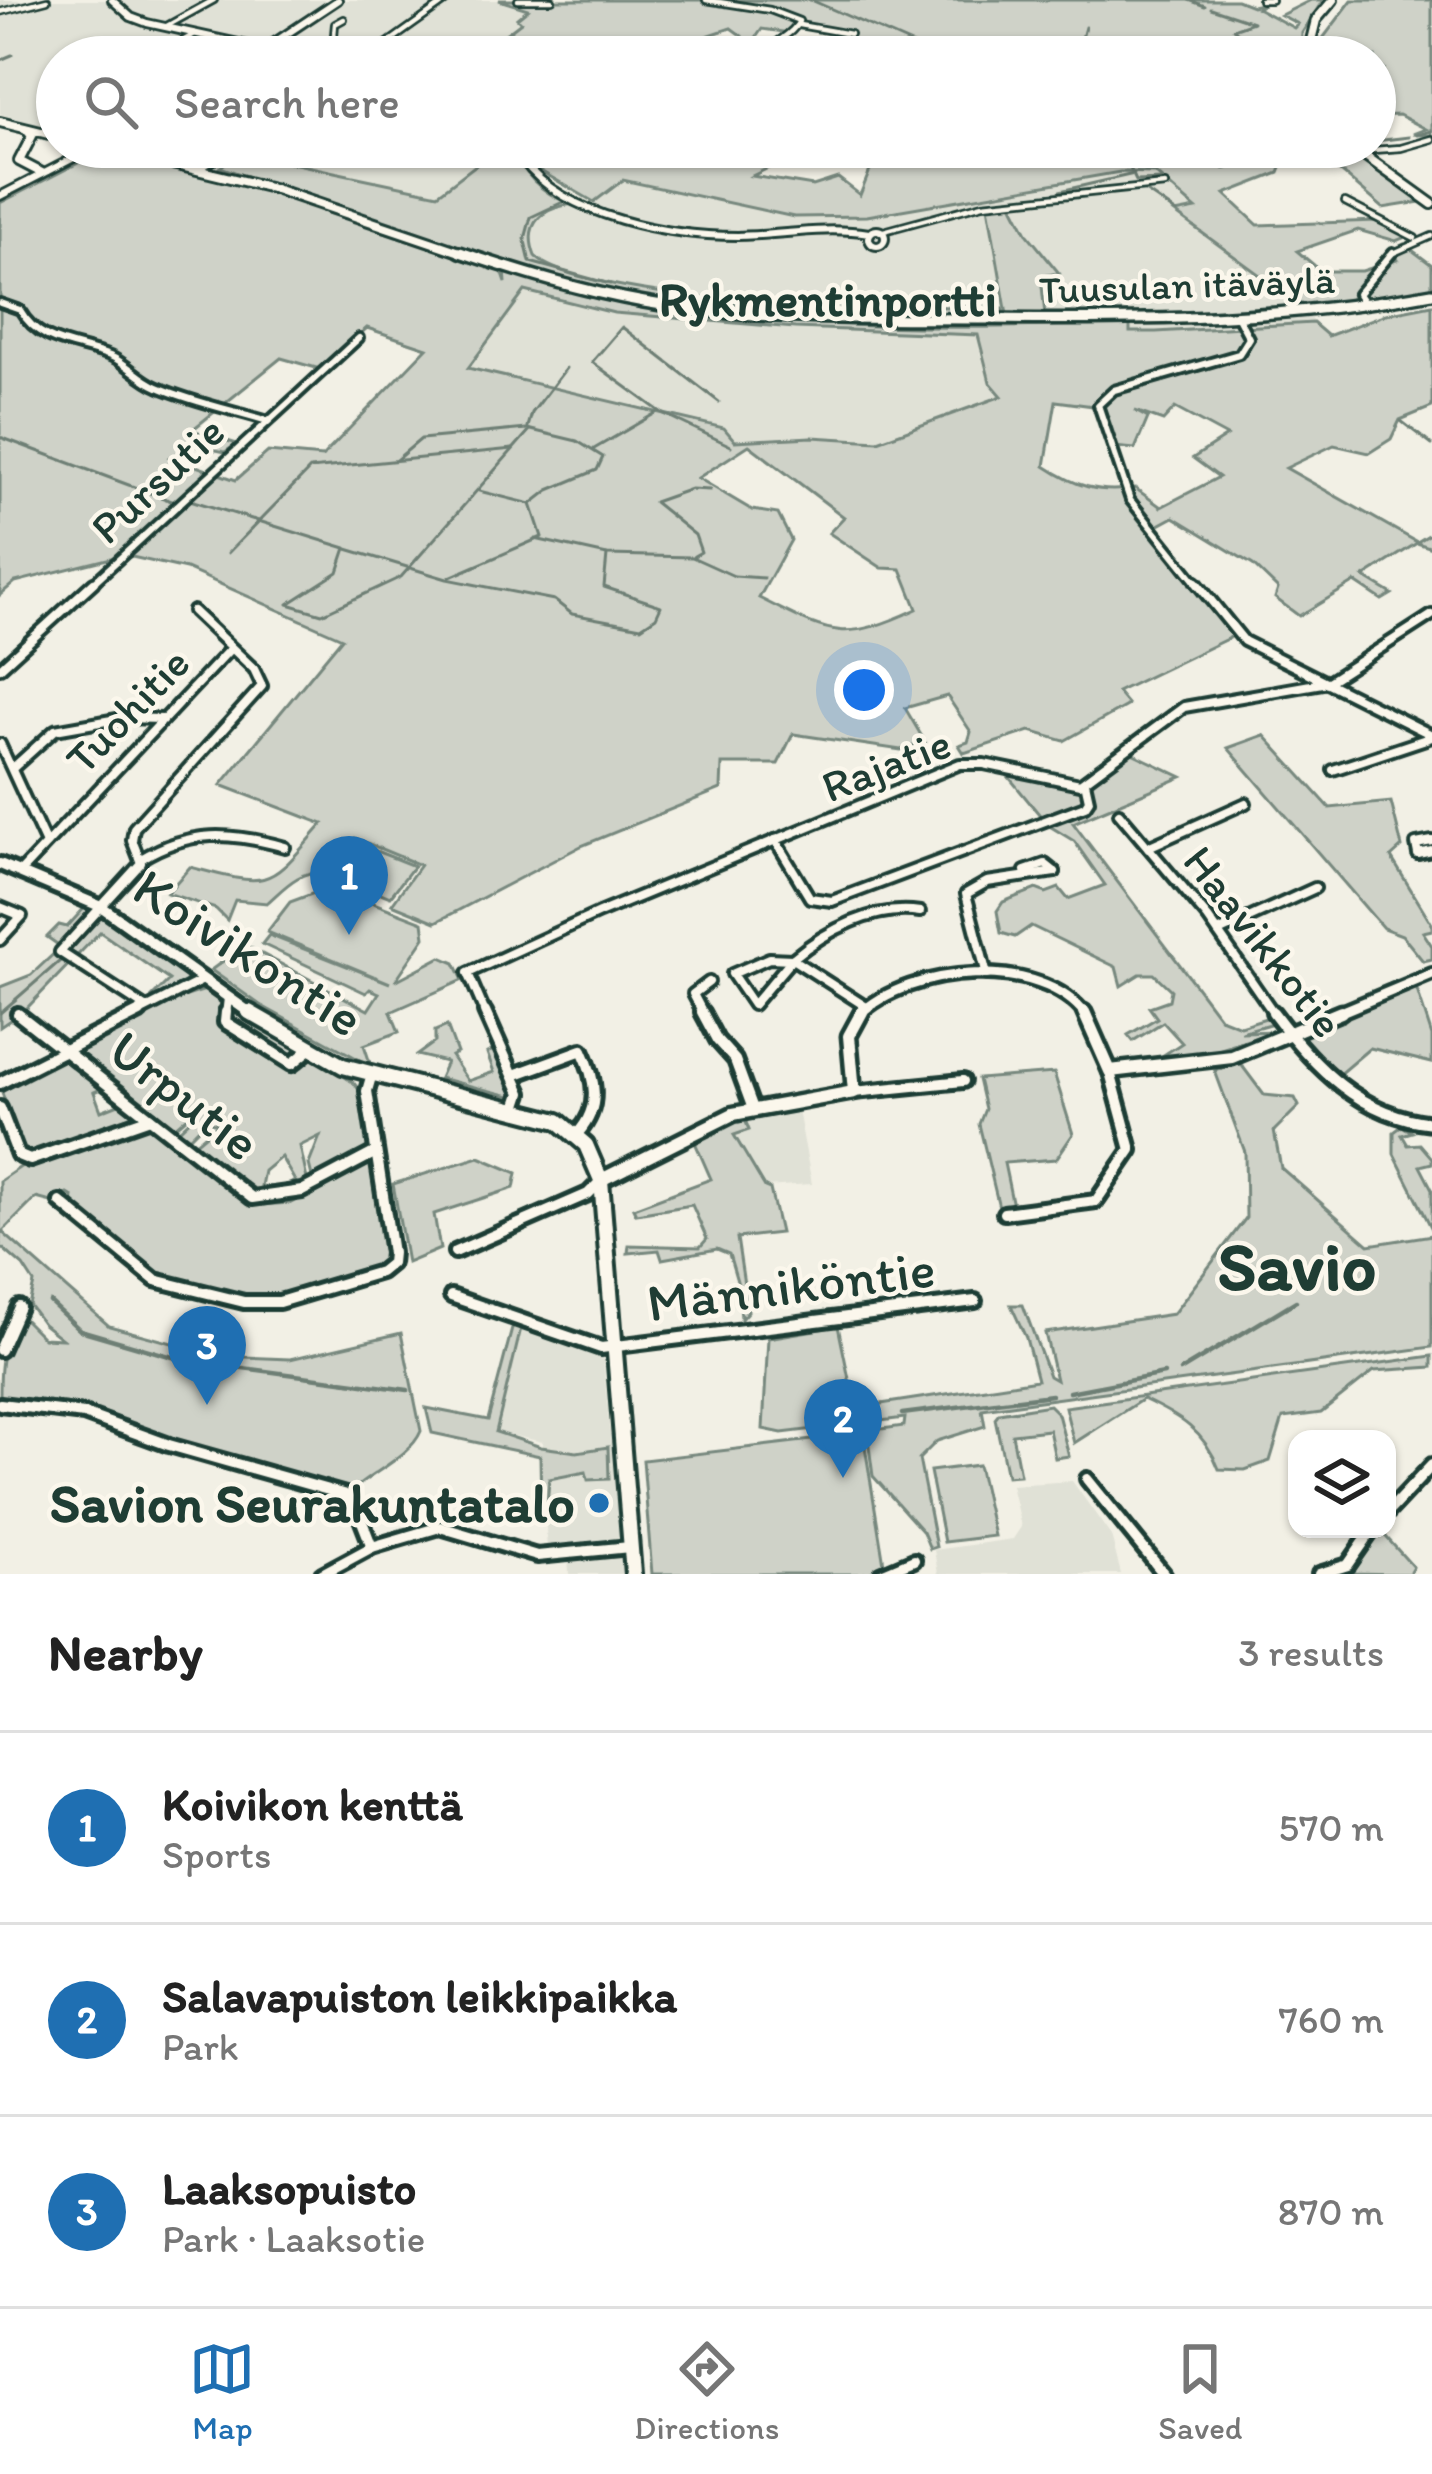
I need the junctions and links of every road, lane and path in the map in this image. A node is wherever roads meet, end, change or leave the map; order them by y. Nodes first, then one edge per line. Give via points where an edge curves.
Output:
1 (47, 0) edge
2 (112, 0) edge
3 (214, 0) edge
4 (338, 0) edge
5 (448, 0) edge
6 (518, 0) edge
7 (552, 0) edge
8 (706, 0) edge
9 (1261, 0) edge
10 (1271, 0) edge
11 (1333, 0) edge
12 (0, 12) edge
13 (344, 19) dead end
14 (799, 25) junction
15 (165, 27) junction
16 (195, 34) junction
17 (850, 34) dead end
18 (191, 36) edge
19 (204, 36) edge
20 (284, 36) edge
21 (334, 36) edge
22 (397, 36) edge
23 (784, 36) edge
24 (1312, 36) edge
25 (0, 122) edge
26 (26, 129) junction
27 (36, 131) edge
28 (1432, 139) edge
29 (36, 142) edge
30 (27, 144) junction
31 (1396, 147) edge
32 (54, 168) edge
33 (195, 168) edge
34 (214, 168) edge
35 (528, 168) edge
36 (1382, 168) edge
37 (212, 172) junction
38 (42, 173) junction
39 (1166, 185) dead end
40 (0, 196) edge
41 (1345, 202) dead end
42 (1432, 204) edge
43 (886, 232) joint
44 (1432, 236) edge
45 (1416, 239) junction
46 (1432, 293) edge
47 (0, 303) edge
48 (1367, 306) junction
49 (1240, 319) junction
50 (358, 338) dead end
51 (268, 421) junction
52 (193, 611) dead end
53 (1432, 616) edge
54 (231, 648) junction
55 (0, 668) edge
56 (1328, 682) junction
57 (162, 719) junction
58 (1432, 736) edge
59 (0, 744) edge
60 (14, 767) junction
61 (1333, 770) dead end
62 (1085, 782) junction
63 (1246, 803) dead end
64 (1119, 813) dead end
65 (775, 840) junction
66 (1432, 841) edge
67 (46, 844) junction
68 (286, 847) dead end
69 (1148, 847) junction
70 (1432, 851) edge
71 (141, 859) junction
72 (11, 868) edge
73 (1017, 874) dead end
74 (0, 879) edge
75 (1315, 889) dead end
76 (0, 907) edge
77 (102, 907) junction
78 (920, 912) dead end
79 (1218, 932) junction
80 (0, 940) edge
81 (792, 959) junction
82 (1432, 974) edge
83 (988, 977) junction
84 (204, 979) junction
85 (709, 982) dead end
86 (228, 998) junction
87 (865, 1006) junction
88 (146, 1008) junction
89 (18, 1013) dead end
90 (1286, 1033) junction
91 (65, 1050) junction
92 (309, 1050) junction
93 (1110, 1071) junction
94 (514, 1075) junction
95 (371, 1077) junction
96 (963, 1081) dead end
97 (0, 1083) edge
98 (854, 1092) junction
99 (0, 1108) edge
100 (753, 1109) junction
101 (515, 1111) junction
102 (151, 1118) junction
103 (1432, 1123) edge
104 (578, 1133) junction
105 (376, 1152) junction
106 (601, 1180) junction
107 (60, 1202) dead end
108 (1004, 1213) dead end
109 (455, 1252) dead end
110 (452, 1296) dead end
111 (975, 1301) dead end
112 (20, 1307) dead end
113 (617, 1347) junction
114 (0, 1350) edge
115 (0, 1404) edge
116 (1432, 1465) edge
117 (1087, 1479) dead end
118 (1396, 1503) edge
119 (1367, 1538) edge
120 (372, 1546) junction
121 (631, 1546) junction
122 (914, 1560) dead end
123 (322, 1574) edge
124 (633, 1574) edge
125 (881, 1574) edge
126 (1164, 1574) edge
127 (1318, 1574) edge

1 - 12 street
2 - 15 street via 131,17
3 - 15 street
4 - 20 street
5 - 22 street
6 - 7 street
8 - 14 street via 783,14
9 - 10 street
11 - 24 main road
13 - 21 street
14 - 17 street
14 - 23 street
15 - 16 street
16 - 18 street
16 - 19 street
25 - 26 main road
26 - 27 main road
26 - 30 main road
28 - 31 street
29 - 30 main road
30 - 38 main road via 20,160
32 - 38 street
33 - 37 main road, Tuusulan itäväylä
34 - 37 main road
35 - 43 street via 601,211 718,235 814,226 857,230 880,243
36 - 42 main road
37 - 49 main road, Tuusulan itäväylä via 530,276 675,306 816,317
38 - 40 street
39 - 43 street via 983,204
41 - 45 street
44 - 45 street
45 - 48 street via 1379,260 1358,293
46 - 48 main road, Tuusulan itäväylä
47 - 51 street via 52,340 116,358 163,390
48 - 49 main road, Tuusulan itäväylä
49 - 56 street via 1249,338 1239,354 1114,390 1097,413 1130,500 1229,623 1254,648
50 - 51 street, Pursutie
51 - 55 street, Pursutie
52 - 54 street
53 - 56 street
54 - 57 street, Tuohitie
54 - 71 street via 262,686 134,828
56 - 58 street
56 - 62 street via 1184,706
57 - 60 street via 55,730
57 - 67 street, Tuohitie
58 - 61 street
59 - 60 street
60 - 67 street
62 - 65 street, Rajatie via 971,762
62 - 65 street via 1085,806 832,901 810,898
63 - 69 street
64 - 69 street, Haavikkotie
65 - 94 street, Rajatie via 468,974
66 - 70 street via 1414,847
67 - 72 street, Tuohitie
68 - 71 street via 229,831 171,838
69 - 79 street, Haavikkotie
71 - 77 street
72 - 74 street, Tuohitie
72 - 77 main road, Koivikontie
73 - 83 street via 966,895
75 - 79 street
76 - 80 street via 22,916
77 - 84 main road, Koivikontie
77 - 88 street via 60,952
78 - 81 street via 907,908 847,926
79 - 90 street, Haavikkotie
81 - 81 street via 767,957 732,974 753,1005
81 - 87 street
82 - 90 street
83 - 87 street via 898,987
83 - 93 street via 1033,978 1067,994 1094,1025
84 - 86 main road, Koivikontie
84 - 88 street
85 - 100 street via 693,994 735,1060
86 - 92 main road, Koivikontie
86 - 92 street via 225,1022 234,1028 292,1064
87 - 98 street via 848,1039
88 - 91 street
89 - 91 street, Urputie
90 - 93 street via 1232,1057
90 - 103 street, Haavikkotie via 1360,1099 1402,1120
91 - 97 street
91 - 102 street, Urputie
92 - 95 main road, Koivikontie
93 - 108 street via 1131,1150 1096,1201
94 - 101 street
94 - 104 street via 582,1050 597,1087
95 - 101 main road, Koivikontie
95 - 105 street
96 - 98 street
98 - 100 street
99 - 102 street via 19,1155 30,1160
100 - 106 street
101 - 104 main road, Koivikontie
102 - 105 street, Urputie via 263,1200 298,1195
104 - 106 main road
105 - 107 street via 391,1263 279,1302 244,1302 155,1280
106 - 109 street via 588,1194
106 - 113 main road
110 - 113 street, Männiköntie via 575,1341
111 - 113 street, Männiköntie
112 - 114 street
113 - 121 main road
115 - 120 street via 84,1414 346,1495
116 - 118 street
117 - 126 street
119 - 127 street via 1348,1565
120 - 121 street via 440,1527 537,1556
120 - 123 street
121 - 124 main road
122 - 125 street

